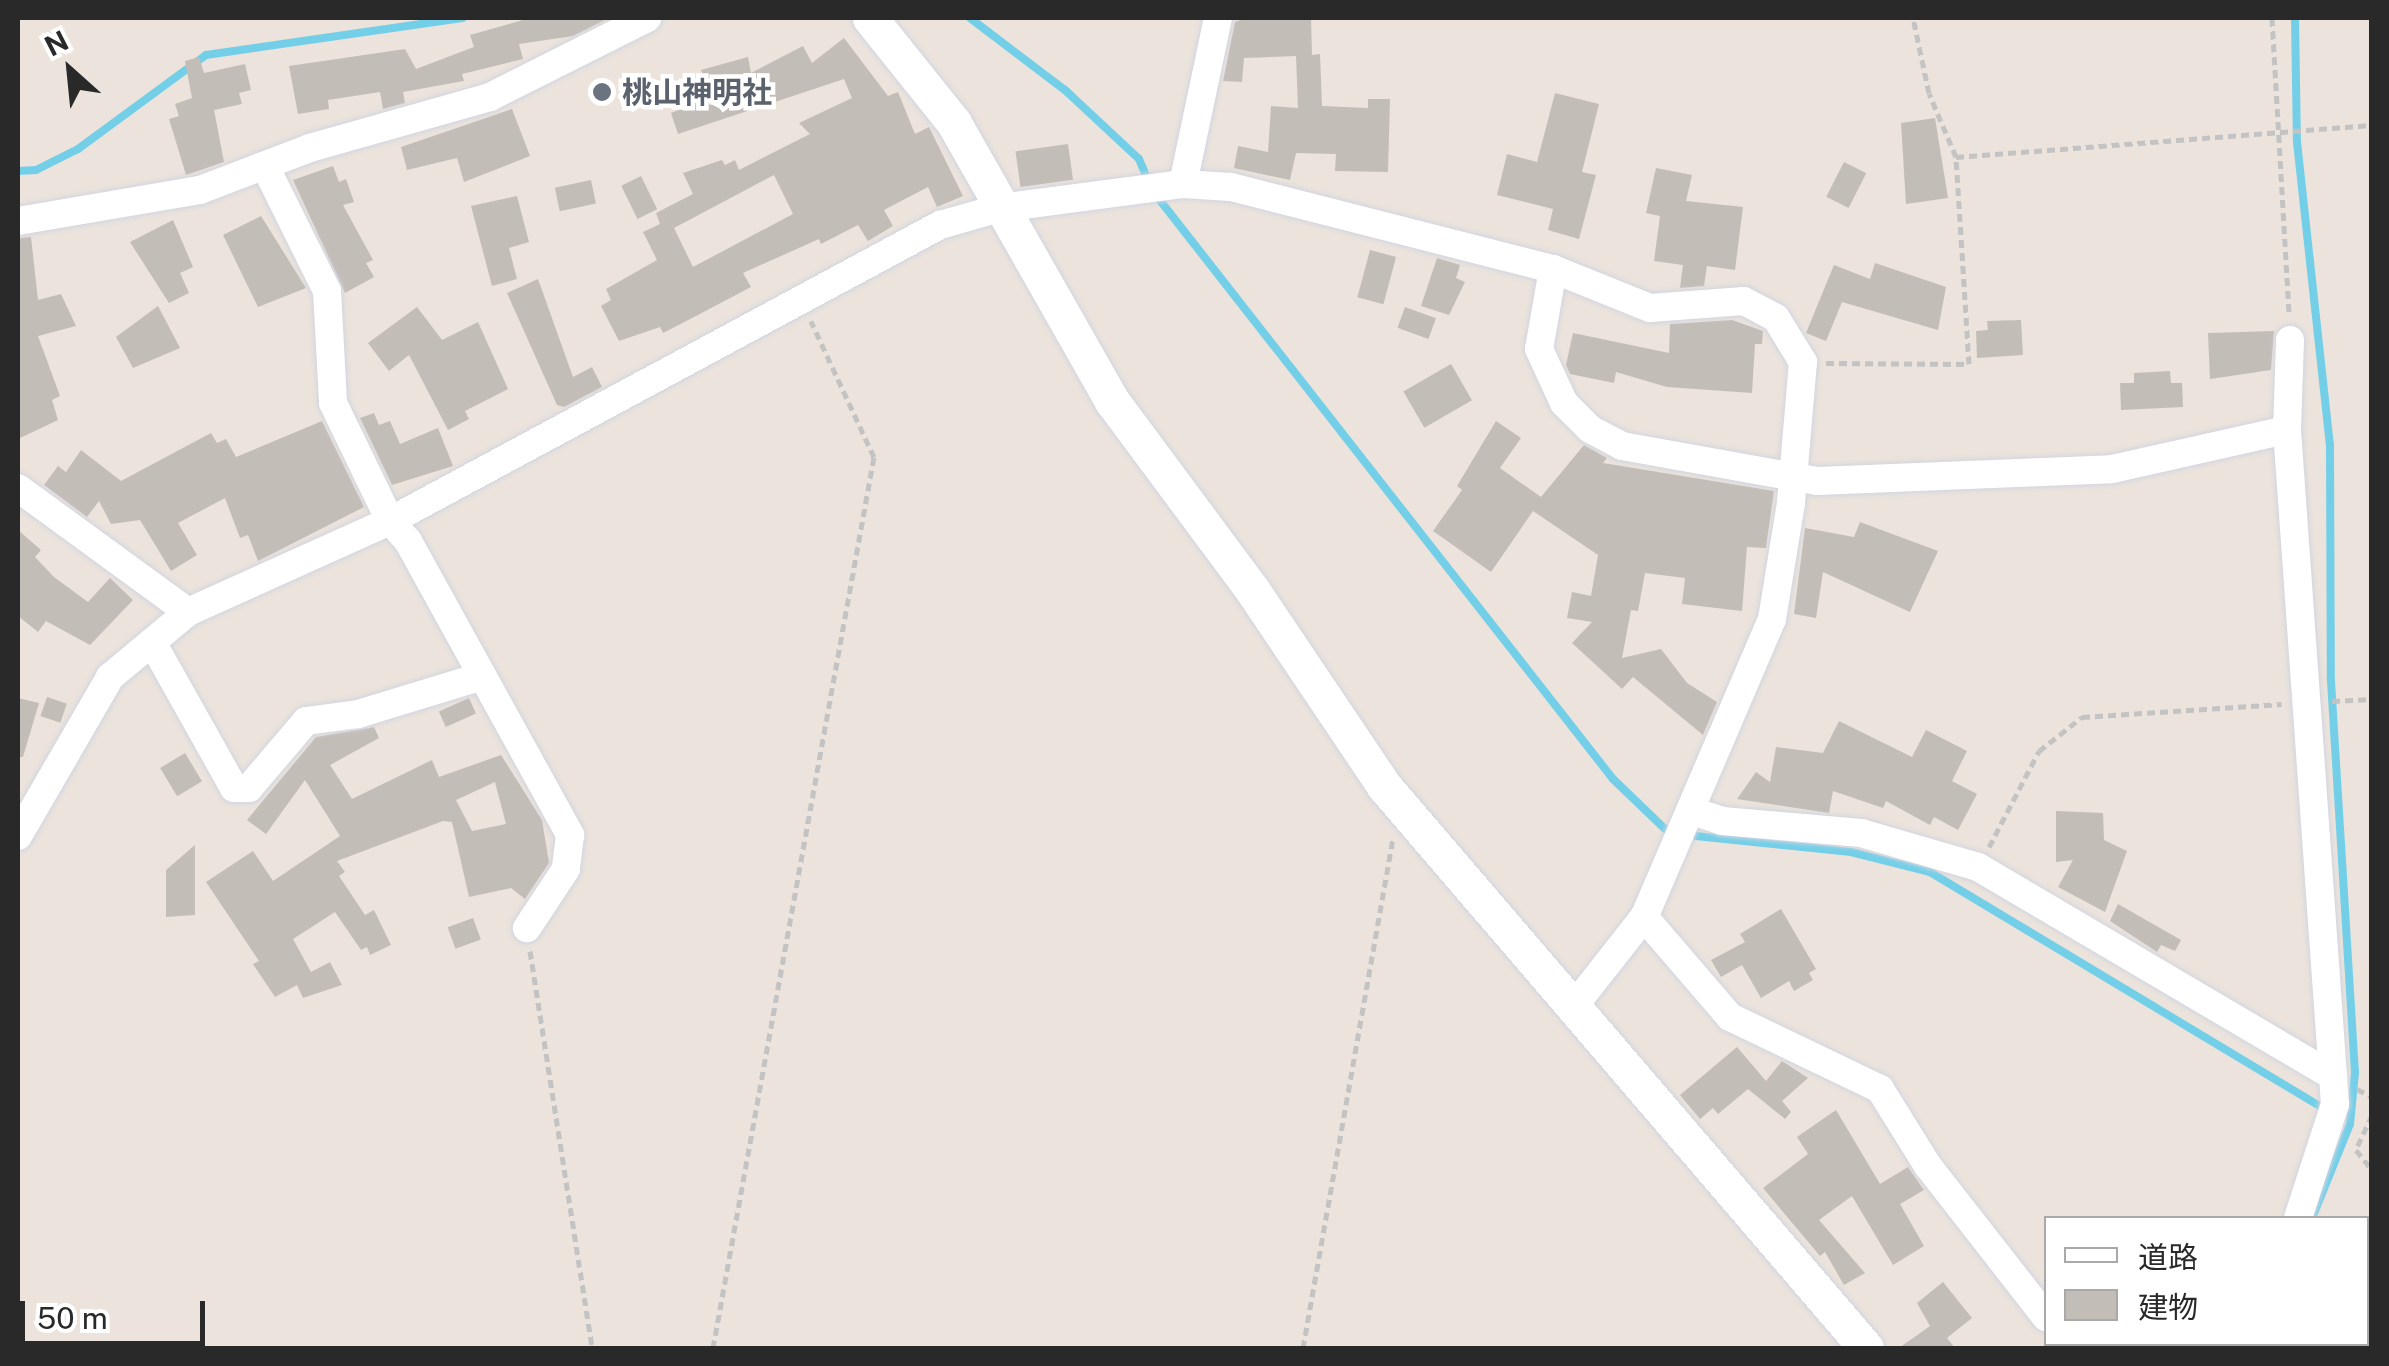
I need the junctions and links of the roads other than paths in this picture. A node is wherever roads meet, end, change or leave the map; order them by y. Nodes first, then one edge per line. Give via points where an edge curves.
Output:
1 (647, 18) edge
2 (870, 18) edge
3 (1218, 18) edge
4 (266, 168) junction
5 (1183, 184) junction
6 (1000, 208) junction
7 (18, 221) edge
8 (1553, 269) junction
9 (2290, 340) road end
10 (2287, 430) junction
11 (1791, 475) junction
12 (18, 488) edge
13 (390, 521) junction
14 (188, 612) junction
15 (152, 642) junction
16 (479, 677) junction
17 (1692, 811) junction
18 (18, 836) edge
19 (1644, 917) junction
20 (527, 928) road end
21 (1574, 1006) junction
22 (2333, 1076) junction
23 (2299, 1216) edge
24 (2044, 1314) edge
25 (1866, 1348) edge

1 - 4 street via 490,97 310,148
2 - 6 street via 954,123
3 - 5 street
4 - 7 street via 200,190
4 - 13 street via 327,292 333,402
5 - 6 street
5 - 8 street via 1231,187
6 - 13 street via 940,224 799,296
6 - 21 street via 1112,401 1400,806
8 - 11 street via 1539,349 1564,404 1590,429 1622,446
8 - 11 street via 1650,308 1744,300 1776,318 1803,362
9 - 10 street
10 - 11 street via 2112,469 1817,481
10 - 22 street
11 - 17 street via 1772,619
12 - 14 street
13 - 14 street
13 - 16 street via 408,541
14 - 15 street
15 - 16 street via 234,788 249,788 306,721 358,714
15 - 18 street via 110,677
16 - 20 street via 570,836 566,869
17 - 19 street
17 - 22 street via 1722,821 1861,833 1978,868
19 - 21 street
19 - 24 street via 1730,1018 1880,1089 1928,1166
21 - 25 street
22 - 23 street via 2335,1104

